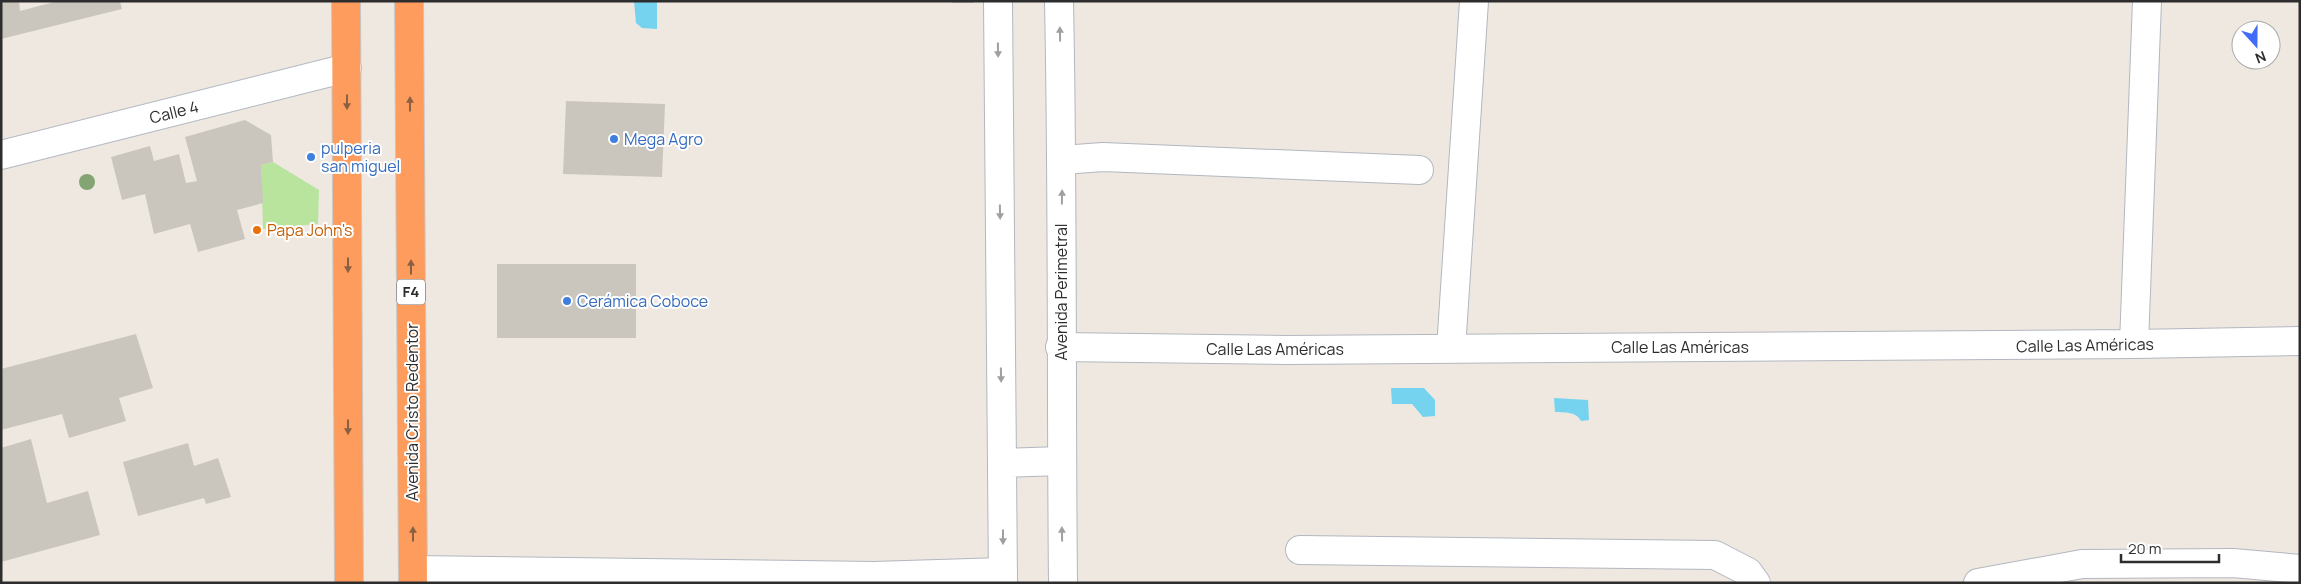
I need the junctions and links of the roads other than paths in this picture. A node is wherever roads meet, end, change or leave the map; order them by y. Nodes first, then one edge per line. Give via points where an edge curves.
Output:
1 (346, 1) edge
2 (409, 1) edge
3 (998, 1) edge
4 (1060, 1) edge
5 (1474, 1) edge
6 (2147, 1) edge
7 (347, 68) junction
8 (1, 155) edge
9 (1062, 160) junction
10 (1419, 170) dead end
11 (2300, 341) edge
12 (2134, 344) junction
13 (1060, 347) junction
14 (1451, 349) junction
15 (1062, 461) junction
16 (1002, 463) junction
17 (1300, 550) dead end
18 (2300, 569) edge
19 (413, 576) edge
20 (1003, 578) edge
21 (349, 583) edge
22 (1063, 583) edge
23 (1756, 583) edge
24 (1978, 583) edge

1 - 7 highway
19 -> 2 highway, Avenida Cristo Redentor / F4
3 -> 16 street
9 -> 4 street, Avenida Perimetral
5 - 14 street
6 - 12 street
7 - 8 street, Calle 4
7 -> 21 highway
9 - 10 street via 1103,157
13 -> 9 street, Avenida Perimetral
11 - 12 street, Calle Las Américas
12 - 14 street, Calle Las Américas
13 - 14 street, Calle Las Américas
13 - 15 street, Avenida Perimetral
15 - 16 street
22 -> 15 street, Avenida Perimetral
16 -> 20 street
17 - 23 street via 1715,555 1748,572
18 - 24 street via 2232,563 2082,564
19 - 20 street

